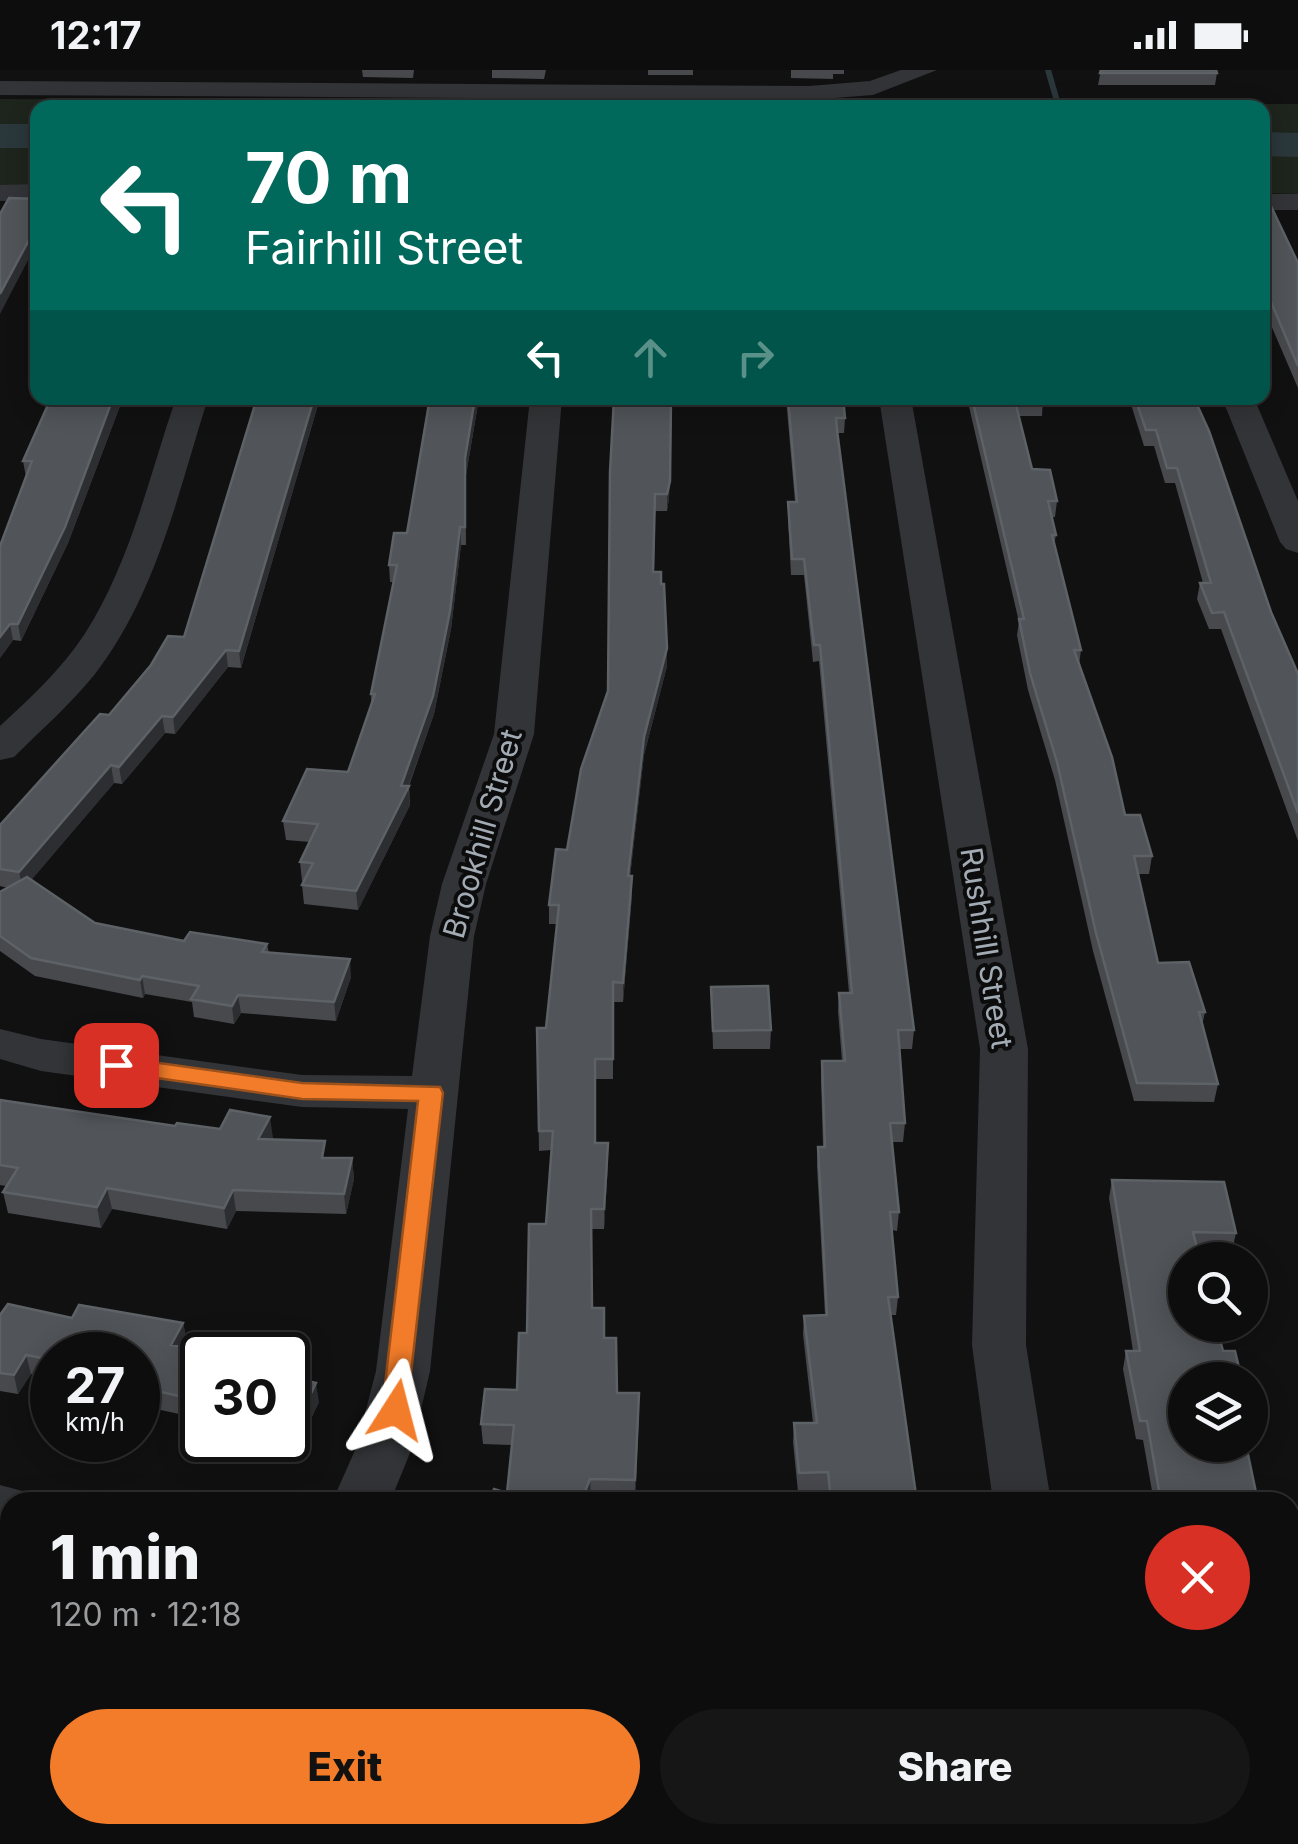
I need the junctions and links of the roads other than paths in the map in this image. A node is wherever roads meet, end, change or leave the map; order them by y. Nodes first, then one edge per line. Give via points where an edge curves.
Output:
1 (908, 73) edge
2 (306, 79) edge
3 (592, 80) edge
4 (0, 88) edge
5 (30, 192) edge
6 (0, 194) edge
7 (1270, 202) edge
8 (1298, 202) edge
9 (190, 405) edge
10 (545, 405) edge
11 (896, 405) edge
12 (1241, 405) edge
13 (1298, 542) edge
14 (0, 748) edge
15 (0, 1044) edge
16 (431, 1093) junction
17 (365, 1492) edge
18 (1020, 1492) edge

1 - 3 street via 844,92
2 - 3 street
2 - 4 street
5 - 6 street
7 - 8 street
9 - 14 street via 110,623 80,666
10 - 16 street, Brookhill Street via 514,734 464,884
11 - 18 street, Rushhill Street via 1004,1048 998,1345
12 - 13 street
15 - 16 street via 302,1091
16 - 17 street, Brookhill Street via 403,1372

